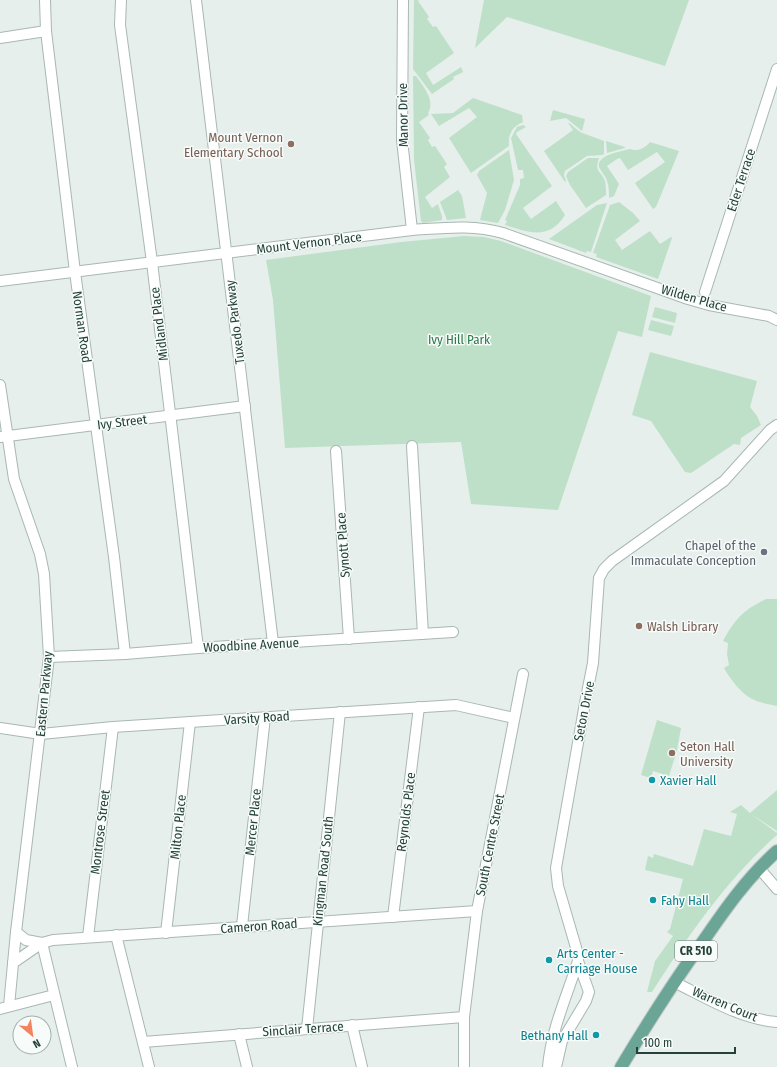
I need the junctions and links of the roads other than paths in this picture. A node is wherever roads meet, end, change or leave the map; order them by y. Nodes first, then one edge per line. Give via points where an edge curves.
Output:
1 (45, 0) edge
2 (121, 0) edge
3 (196, 0) edge
4 (403, 0) edge
5 (46, 31) junction
6 (0, 38) edge
7 (777, 69) edge
8 (412, 230) junction
9 (226, 253) junction
10 (152, 262) junction
11 (75, 272) junction
12 (613, 272) joint
13 (0, 281) edge
14 (705, 292) dead end
15 (777, 320) edge
16 (0, 385) edge
17 (245, 406) junction
18 (170, 416) junction
19 (95, 425) junction
20 (777, 425) edge
21 (4, 437) edge
22 (412, 446) dead end
23 (336, 451) dead end
24 (453, 632) dead end
25 (423, 634) junction
26 (349, 639) junction
27 (273, 643) junction
28 (198, 648) junction
29 (125, 654) junction
30 (49, 657) junction
31 (523, 674) dead end
32 (419, 707) junction
33 (340, 712) junction
34 (265, 717) junction
35 (514, 718) junction
36 (190, 722) junction
37 (113, 727) junction
38 (0, 728) edge
39 (41, 734) junction
40 (777, 851) edge
41 (759, 868) junction
42 (777, 888) edge
43 (477, 911) junction
44 (393, 918) junction
45 (318, 922) junction
46 (242, 926) junction
47 (16, 932) junction
48 (166, 933) junction
49 (116, 935) junction
50 (88, 937) junction
51 (42, 943) junction
52 (578, 961) junction
53 (13, 963) junction
54 (674, 982) junction
55 (54, 995) junction
56 (4, 1008) edge
57 (464, 1017) junction
58 (777, 1022) edge
59 (352, 1025) junction
60 (307, 1029) junction
61 (239, 1034) junction
62 (143, 1042) junction
63 (72, 1067) edge
64 (149, 1067) edge
65 (247, 1067) edge
66 (362, 1067) edge
67 (464, 1067) edge
68 (554, 1067) edge
69 (621, 1067) edge

1 - 5 street, Norman Road
2 - 10 street, Midland Place via 120,25
3 - 9 street, Tuxedo Parkway
4 - 8 street, Manor Drive via 402,140
5 - 6 street
5 - 11 street, Norman Road
7 - 14 street, Eder Terrace
8 - 9 street, Mount Vernon Place
8 - 12 street, Mount Vernon Place via 465,227 490,229
9 - 10 street, Mount Vernon Place
9 - 17 street, Tuxedo Parkway
10 - 11 street, Mount Vernon Place
10 - 18 street, Midland Place
11 - 13 street, Mount Vernon Place
11 - 19 street, Norman Road
12 - 15 street, Wilden Place via 688,299 769,316
16 - 21 street, Eastern Parkway
17 - 18 street, Ivy Street
17 - 27 street, Tuxedo Parkway
18 - 19 street, Ivy Street
18 - 28 street, Midland Place
19 - 21 street, Ivy Street
19 - 29 street, Norman Road
20 - 52 street, Seton Drive via 724,481 612,561 601,573 593,663 556,868 558,886
21 - 30 street, Eastern Parkway via 14,479 40,554 44,574
22 - 25 street
23 - 26 street, Synott Place
24 - 25 street, Woodbine Avenue
25 - 26 street, Woodbine Avenue
26 - 27 street, Woodbine Avenue
27 - 28 street, Woodbine Avenue
28 - 29 street, Woodbine Avenue
29 - 30 street, Woodbine Avenue
30 - 39 street, Eastern Parkway
31 - 35 street, South Centre Street
32 - 33 street, Varsity Road
32 - 35 street, Varsity Road via 456,705
32 - 44 street, Reynolds Place
33 - 34 street, Varsity Road
33 - 45 street, Kingman Road South
34 - 36 street, Varsity Road
34 - 46 street, Mercer Place
35 - 43 street, South Centre Street
36 - 37 street, Varsity Road
36 - 48 street, Milton Place
37 - 39 street, Varsity Road
37 - 50 street, Montrose Street
38 - 39 street, Varsity Road
39 - 47 street, Eastern Parkway
40 - 41 main road, CR 510
41 - 42 street
41 - 54 main road, CR 510
43 - 44 street, Cameron Road
43 - 57 street, South Centre Street
44 - 45 street, Cameron Road
45 - 46 street, Cameron Road
45 - 60 street, Kingman Road South
46 - 48 street, Cameron Road
47 - 51 street, Cameron Road via 26,940
47 - 53 street, Eastern Parkway
48 - 49 street, Cameron Road
49 - 50 street, Cameron Road
49 - 62 street
50 - 51 street, Cameron Road
51 - 53 street, Cameron Road
51 - 55 street
52 - 68 street via 550,1050
52 - 68 street, Seton Drive via 589,992 562,1041
53 - 56 street, Eastern Parkway
54 - 58 street, Warren Court via 745,1016
54 - 69 main road, CR 510
55 - 56 street
55 - 63 street
57 - 59 street, Sinclair Terrace
57 - 67 street, South Centre Street
59 - 60 street, Sinclair Terrace
59 - 66 street
60 - 61 street, Sinclair Terrace
61 - 62 street, Sinclair Terrace
61 - 65 street
62 - 64 street

